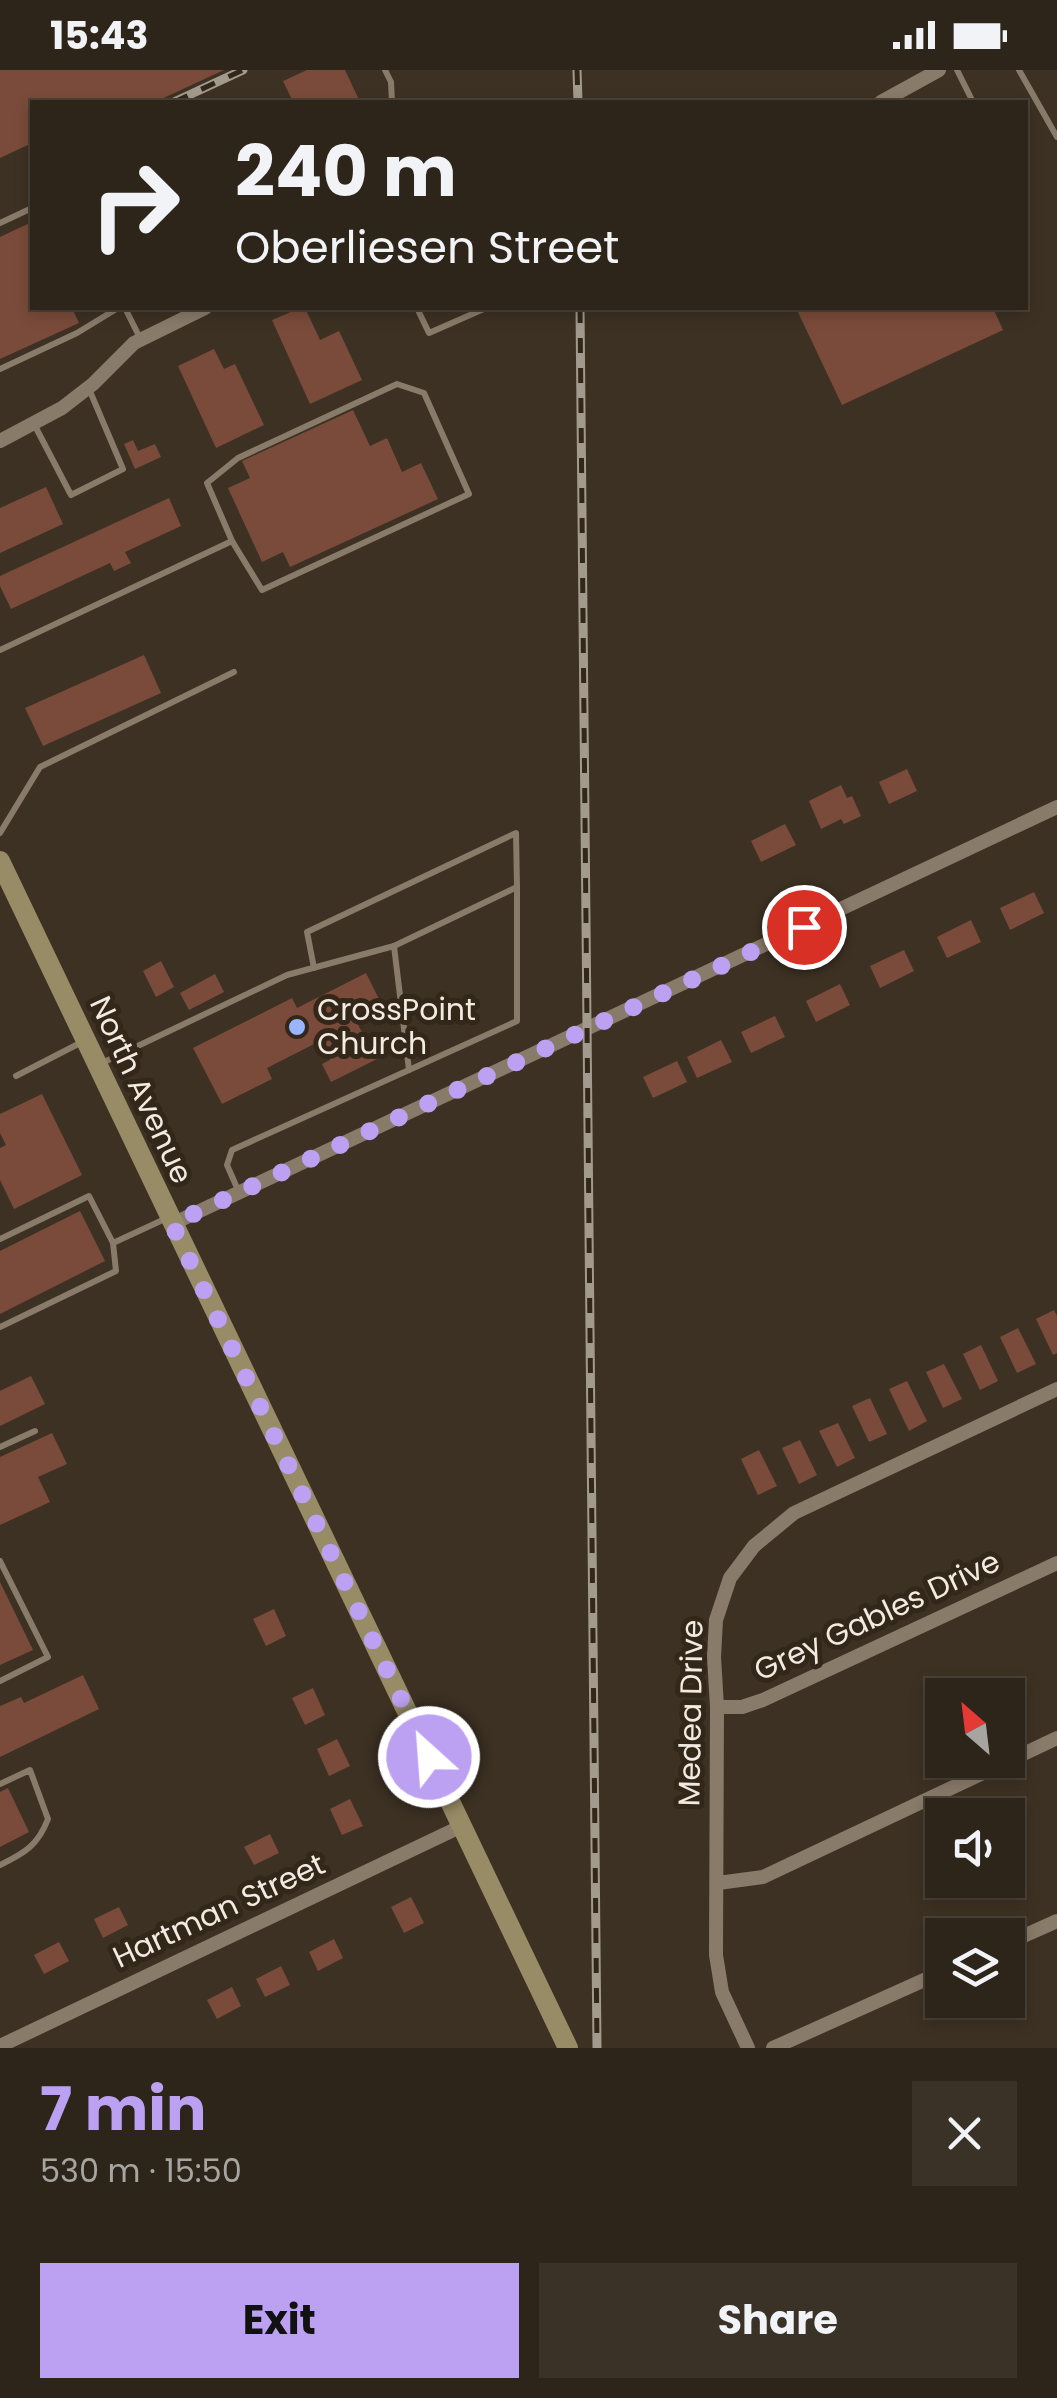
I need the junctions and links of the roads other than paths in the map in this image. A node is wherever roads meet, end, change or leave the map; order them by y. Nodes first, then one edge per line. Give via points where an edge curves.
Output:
1 (384, 70) edge
2 (939, 70) edge
3 (956, 70) edge
4 (1019, 70) edge
5 (392, 100) edge
6 (885, 100) edge
7 (972, 100) edge
8 (1053, 122) edge
9 (1057, 136) edge
10 (30, 209) edge
11 (0, 223) edge
12 (115, 310) edge
13 (127, 310) edge
14 (201, 310) edge
15 (418, 310) edge
16 (482, 310) edge
17 (140, 340) junction
18 (0, 369) edge
19 (88, 388) junction
20 (34, 425) junction
21 (0, 440) edge
22 (232, 541) junction
23 (0, 650) edge
24 (234, 672) dead end
25 (1057, 807) edge
26 (0, 833) edge
27 (0, 861) edge
28 (518, 887) junction
29 (394, 946) junction
30 (314, 968) junction
31 (85, 1041) junction
32 (97, 1066) junction
33 (409, 1070) junction
34 (16, 1076) dead end
35 (240, 1193) junction
36 (170, 1221) junction
37 (0, 1239) edge
38 (113, 1243) junction
39 (0, 1327) edge
40 (1057, 1388) edge
41 (35, 1431) dead end
42 (0, 1447) edge
43 (0, 1561) edge
44 (1057, 1563) edge
45 (0, 1681) edge
46 (717, 1707) junction
47 (1057, 1738) edge
48 (0, 1784) edge
49 (462, 1826) junction
50 (0, 1865) edge
51 (718, 1883) junction
52 (1057, 1921) edge
53 (1025, 1935) edge
54 (925, 1980) edge
55 (0, 2046) edge
56 (568, 2048) edge
57 (748, 2048) edge
58 (773, 2048) edge

1 - 5 lane
2 - 6 street
3 - 7 lane
4 - 8 lane
8 - 9 lane
10 - 11 lane
12 - 18 lane
13 - 17 lane
14 - 17 street
15 - 16 lane via 430,333
17 - 19 street
19 - 20 street
19 - 20 lane via 122,469 71,495
20 - 21 street
22 - 22 lane via 207,483 238,458 397,384 424,393 469,494 262,590
22 - 23 lane
24 - 26 lane via 40,767
25 - 35 street
27 - 31 main road, North Avenue
28 - 29 lane
28 - 30 lane via 516,833 307,932
28 - 33 lane via 516,1020
29 - 30 lane
29 - 33 lane
30 - 32 lane
31 - 32 main road, North Avenue
31 - 34 lane
32 - 36 main road, North Avenue
33 - 35 lane via 232,1150 227,1166
35 - 36 street
36 - 38 lane
36 - 49 main road, North Avenue
37 - 38 lane via 89,1196
38 - 39 lane via 116,1271
40 - 46 street, Medea Drive via 794,1513 754,1546 730,1578 716,1620
41 - 42 lane
43 - 45 lane via 48,1658
44 - 46 street, Grey Gables Drive via 764,1700
46 - 51 street, Medea Drive
47 - 51 street via 763,1878
48 - 50 lane via 30,1770 48,1819 40,1840
49 - 55 street, Hartman Street
49 - 56 main road, North Avenue
51 - 57 street, Medea Drive via 722,1992
52 - 53 street
54 - 58 street

